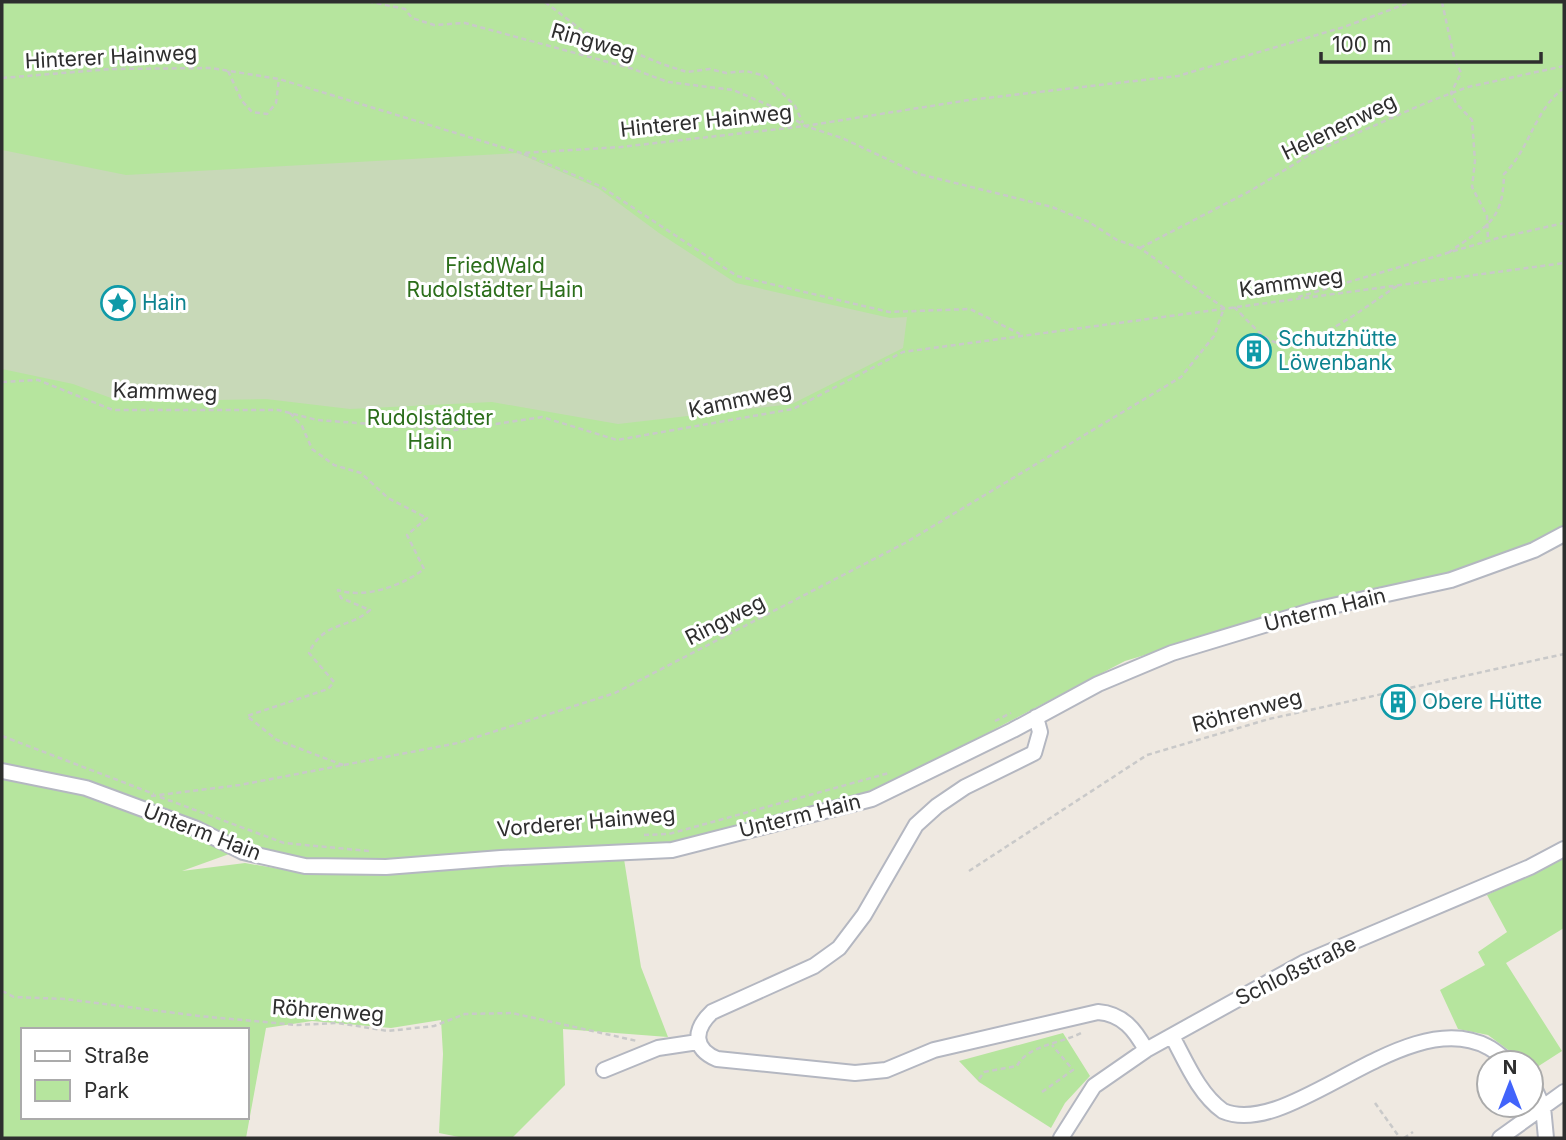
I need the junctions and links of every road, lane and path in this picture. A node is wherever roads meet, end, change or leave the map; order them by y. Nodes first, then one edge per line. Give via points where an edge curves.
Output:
1 (371, 2) edge
2 (545, 2) edge
3 (1411, 2) edge
4 (1442, 2) edge
5 (1564, 66) edge
6 (228, 71) junction
7 (2, 78) edge
8 (279, 79) junction
9 (1564, 88) edge
10 (1451, 93) junction
11 (805, 126) junction
12 (521, 153) junction
13 (1564, 223) edge
14 (1488, 224) junction
15 (1488, 241) junction
16 (1140, 248) junction
17 (1445, 255) junction
18 (1564, 263) edge
19 (1399, 285) junction
20 (1288, 300) junction
21 (1234, 307) junction
22 (1224, 308) junction
23 (1022, 335) junction
24 (2, 382) edge
25 (290, 413) junction
26 (1564, 534) edge
27 (1564, 654) edge
28 (1006, 716) dead end
29 (1036, 717) junction
30 (993, 722) dead end
31 (2, 736) edge
32 (344, 766) junction
33 (2, 771) edge
34 (895, 772) dead end
35 (158, 796) junction
36 (643, 836) dead end
37 (1564, 849) edge
38 (372, 851) dead end
39 (969, 871) dead end
40 (2, 991) edge
41 (1086, 1030) dead end
42 (1171, 1037) junction
43 (648, 1042) dead end
44 (698, 1042) junction
45 (1052, 1045) junction
46 (1492, 1049) edge
47 (1146, 1050) junction
48 (604, 1070) dead end
49 (979, 1070) dead end
50 (984, 1072) junction
51 (979, 1079) dead end
52 (1042, 1092) dead end
53 (1564, 1092) edge
54 (1375, 1103) dead end
55 (1545, 1106) edge
56 (1526, 1119) edge
57 (1544, 1119) edge
58 (1413, 1132) dead end
59 (1061, 1138) edge
60 (1402, 1138) edge
61 (1500, 1138) edge
62 (1546, 1138) edge

1 - 11 path, Ringweg via 405,9 412,18 434,25 465,23 668,82 733,90
2 - 11 path via 584,32 662,64 687,72 710,69 765,76 795,106
3 - 11 path, Hinterer Hainweg via 1344,27 1178,76 969,100
4 - 10 path via 1461,73
5 - 10 path, Helenenweg
6 - 7 path, Hinterer Hainweg via 111,69
6 - 8 path, Hinterer Hainweg
6 - 8 path via 252,112 267,114 276,103
8 - 12 path, Hinterer Hainweg
9 - 14 path via 1549,99 1518,161 1504,174 1504,198 1496,218
10 - 14 path via 1472,120 1472,187
10 - 16 path, Helenenweg via 1314,152
11 - 12 path, Hinterer Hainweg
11 - 16 path via 919,174 1052,207
12 - 23 path via 600,186 737,276 888,312 970,309
13 - 15 path
14 - 15 path
14 - 17 path
15 - 17 path
16 - 22 path
17 - 20 path
18 - 19 path, Kammweg
19 - 20 path, Kammweg
19 - 21 path via 1321,335 1288,345 1271,341
20 - 21 path, Kammweg
21 - 22 path, Kammweg
22 - 23 path, Kammweg
22 - 32 path, Ringweg via 1214,336 1181,377 815,592 615,693 458,743
23 - 25 path, Kammweg via 903,352 793,408 617,440 542,417 455,430 317,420
24 - 25 path, Kammweg via 38,380 113,410
25 - 32 path via 312,449 334,465 361,473 388,498 427,518 407,535 424,569 409,580 353,595 338,590 341,597 370,610 360,619 332,626 311,647 309,653 334,682 328,689 247,716 277,740
26 - 29 street, Unterm Hain via 1534,550 1451,580 1314,610 1172,653
27 - 39 path, Röhrenweg via 1269,719 1147,755
28 - 30 path
29 - 33 street, Unterm Hain via 872,799 672,850 386,867 304,866 243,852 197,829 86,788
29 - 44 street via 1040,732 1034,754 965,787 916,825 864,915 839,948 814,966 712,1013 697,1033
31 - 35 path
32 - 35 path, Ringweg
34 - 36 path, Vorderer Hainweg via 669,834
35 - 38 path via 285,843
37 - 42 street, Schloßstraße via 1303,963
40 - 43 path, Röhrenweg via 14,997 388,1031 494,1012
41 - 45 path
42 - 46 street via 1211,1100 1224,1112 1255,1121 1299,1107 1379,1062 1418,1046 1457,1039
42 - 47 street, Schloßstraße
44 - 47 street via 705,1054 717,1059 874,1072 934,1050 1098,1013 1129,1024
44 - 48 street via 658,1048
45 - 50 path via 1026,1054 1017,1066
45 - 52 path via 1073,1070
47 - 59 street, Schloßstraße via 1094,1086
49 - 50 path
50 - 51 path
53 - 55 street
54 - 60 path
56 - 61 street
57 - 62 street
58 - 60 path

